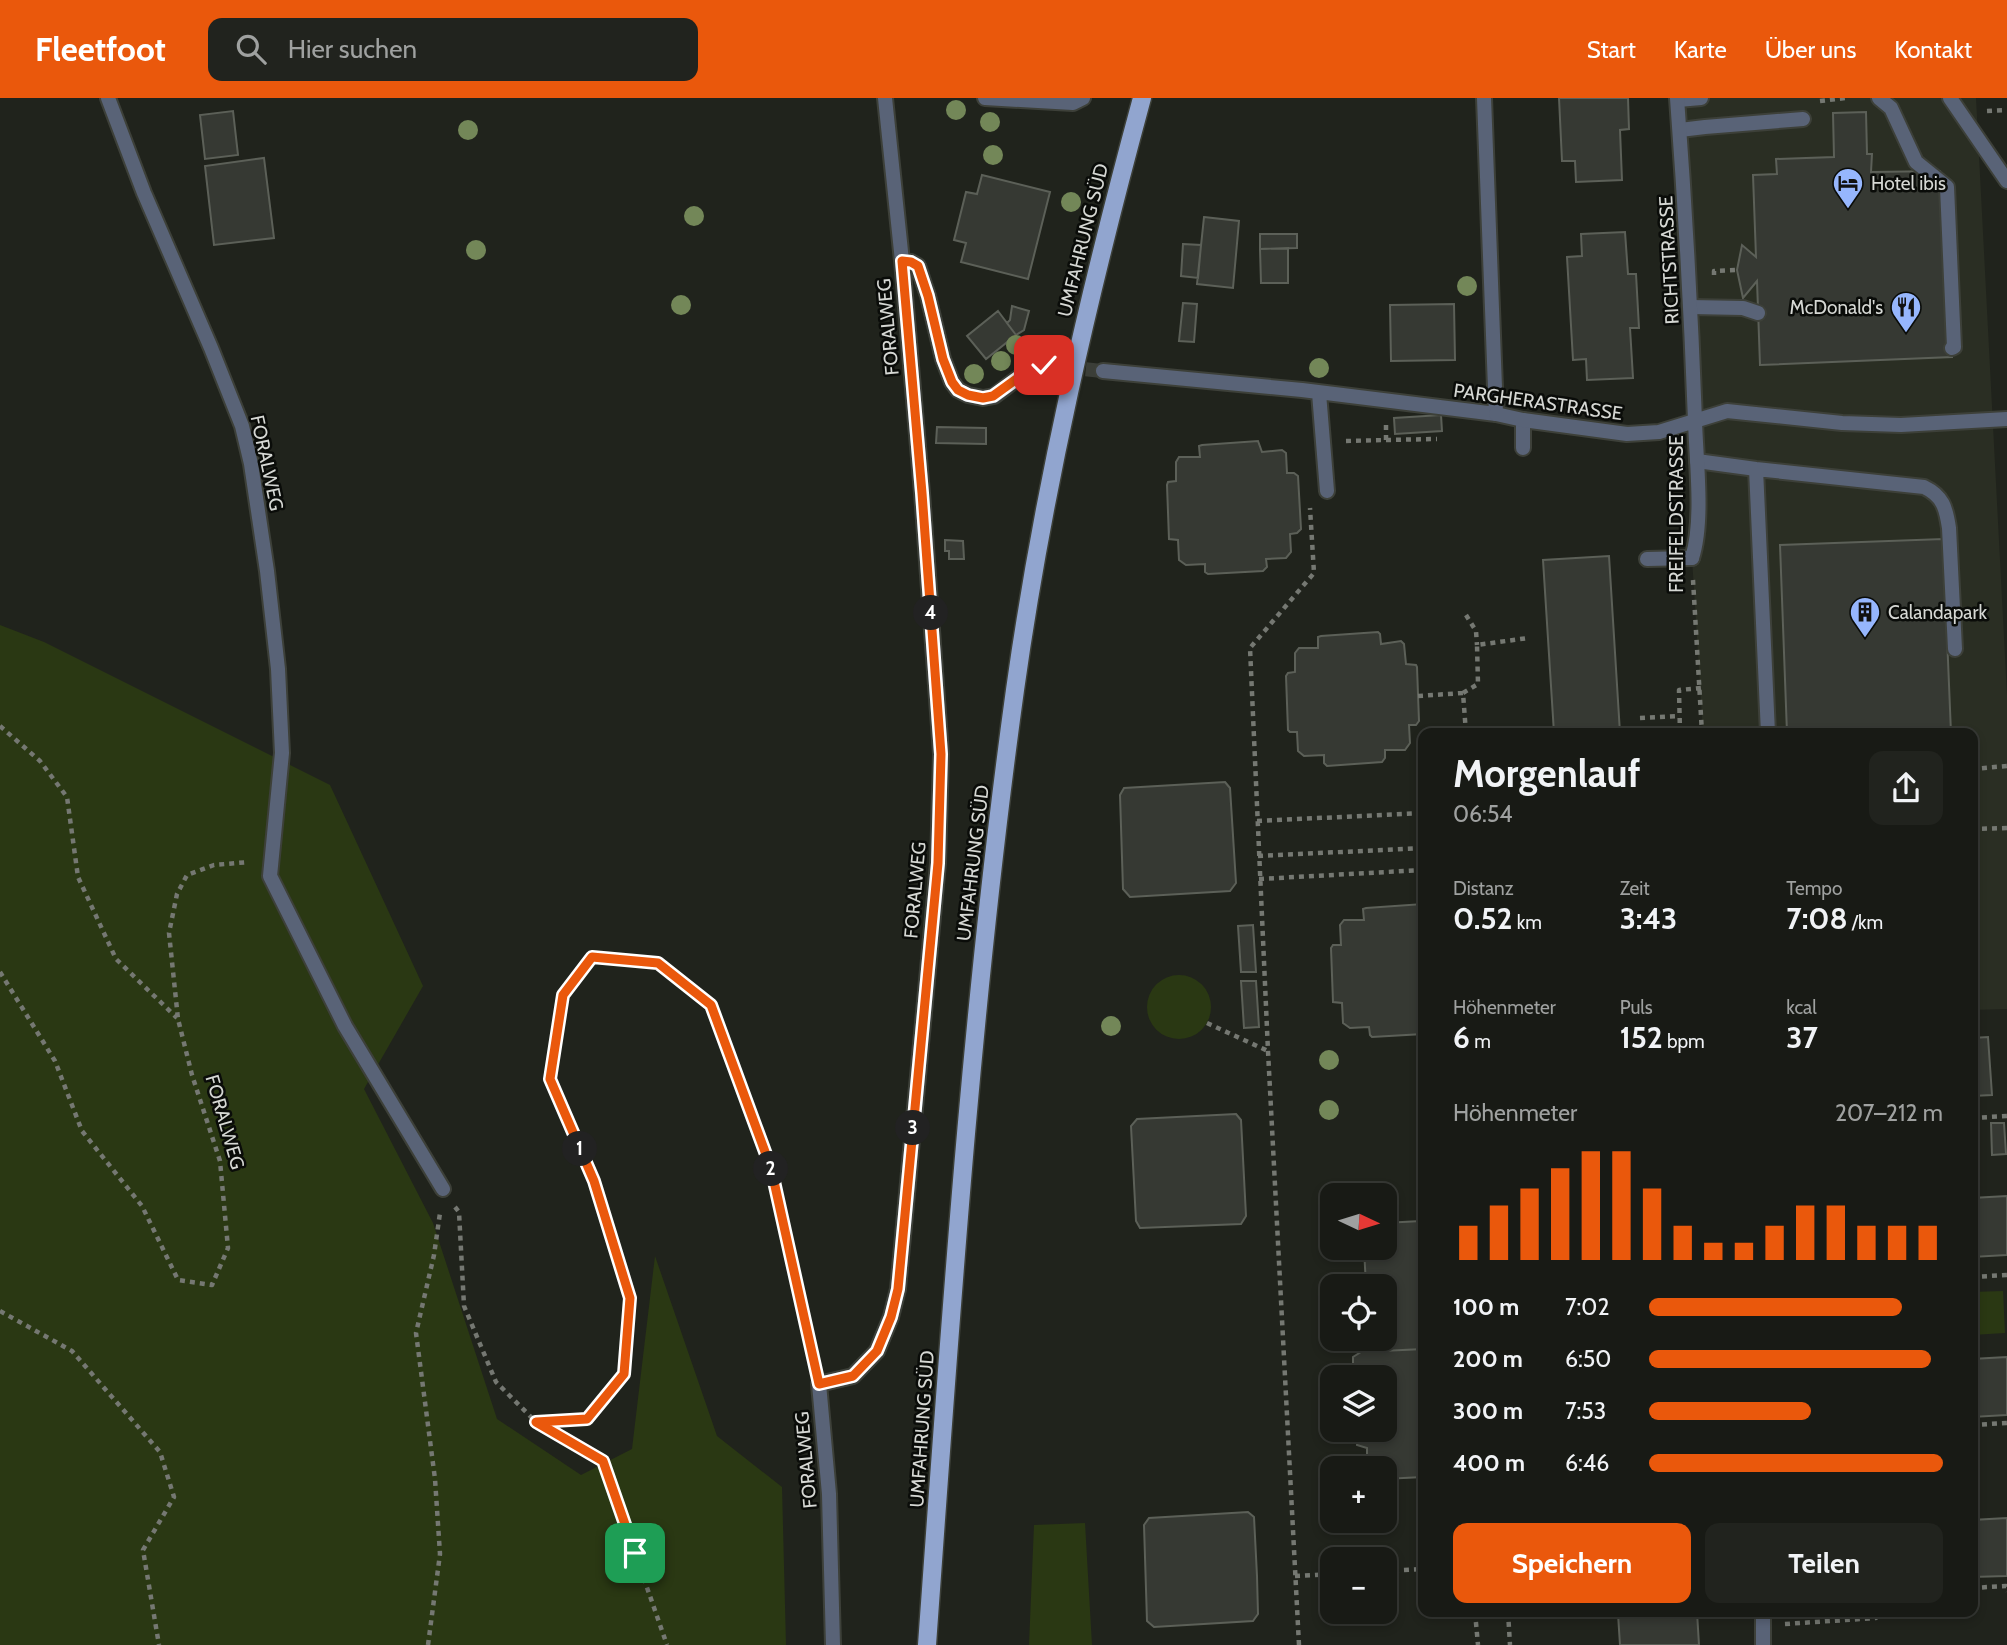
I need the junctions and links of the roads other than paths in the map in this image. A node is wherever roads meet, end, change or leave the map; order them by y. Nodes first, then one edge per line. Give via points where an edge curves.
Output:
1 (108, 98) edge
2 (885, 98) edge
3 (985, 98) edge
4 (1083, 98) edge
5 (1142, 98) edge
6 (1484, 98) edge
7 (1701, 98) edge
8 (1879, 98) edge
9 (1950, 98) edge
10 (1678, 99) edge
11 (1803, 119) dead end
12 (1680, 130) junction
13 (2007, 181) edge
14 (902, 261) junction
15 (1691, 307) junction
16 (1758, 313) dead end
17 (1952, 348) dead end
18 (1044, 365) tunnel mouth
19 (1103, 371) tunnel mouth
20 (1319, 393) junction
21 (1496, 414) junction
22 (2007, 419) edge
23 (1523, 420) junction
24 (1695, 420) junction
25 (1523, 448) dead end
26 (1697, 461) junction
27 (1756, 469) junction
28 (1327, 491) dead end
29 (1647, 559) dead end
30 (1955, 649) dead end
31 (1768, 728) edge
32 (443, 1189) road end
33 (1763, 1617) edge
34 (833, 1645) edge
35 (927, 1645) edge
36 (1763, 1645) edge

1 - 32 street, FORALWEG via 238,415 251,464 278,668 282,753 270,876 345,1026
2 - 14 street, FORALWEG
3 - 4 street via 1073,103
5 - 35 main road, UMFAHRUNG SÜD via 1083,324 1015,688 979,985
6 - 21 street
7 - 10 street
8 - 17 street via 1891,108 1916,162 1947,187
9 - 13 street
10 - 12 street, RICHTSTRASSE
11 - 12 street
12 - 15 street, RICHTSTRASSE
14 - 18 street via 918,266 943,359 958,390 983,398 993,396
14 - 34 street, FORALWEG via 941,754 938,863 898,1289 877,1351 853,1376 819,1384 829,1494
15 - 16 street via 1743,308
15 - 24 street, RICHTSTRASSE
19 - 20 street, PARGHERASTRASSE
20 - 21 street, PARGHERASTRASSE
20 - 28 street
21 - 23 street, PARGHERASTRASSE
22 - 24 street, PARGHERASTRASSE via 1901,425 1727,411
23 - 24 street, PARGHERASTRASSE via 1627,434 1659,432
23 - 25 street
24 - 26 street, FREIFELDSTRASSE
26 - 27 street
26 - 29 street, FREIFELDSTRASSE via 1698,541 1692,558
27 - 30 street via 1924,487 1934,492 1946,511 1949,528
27 - 31 street
33 - 36 street

